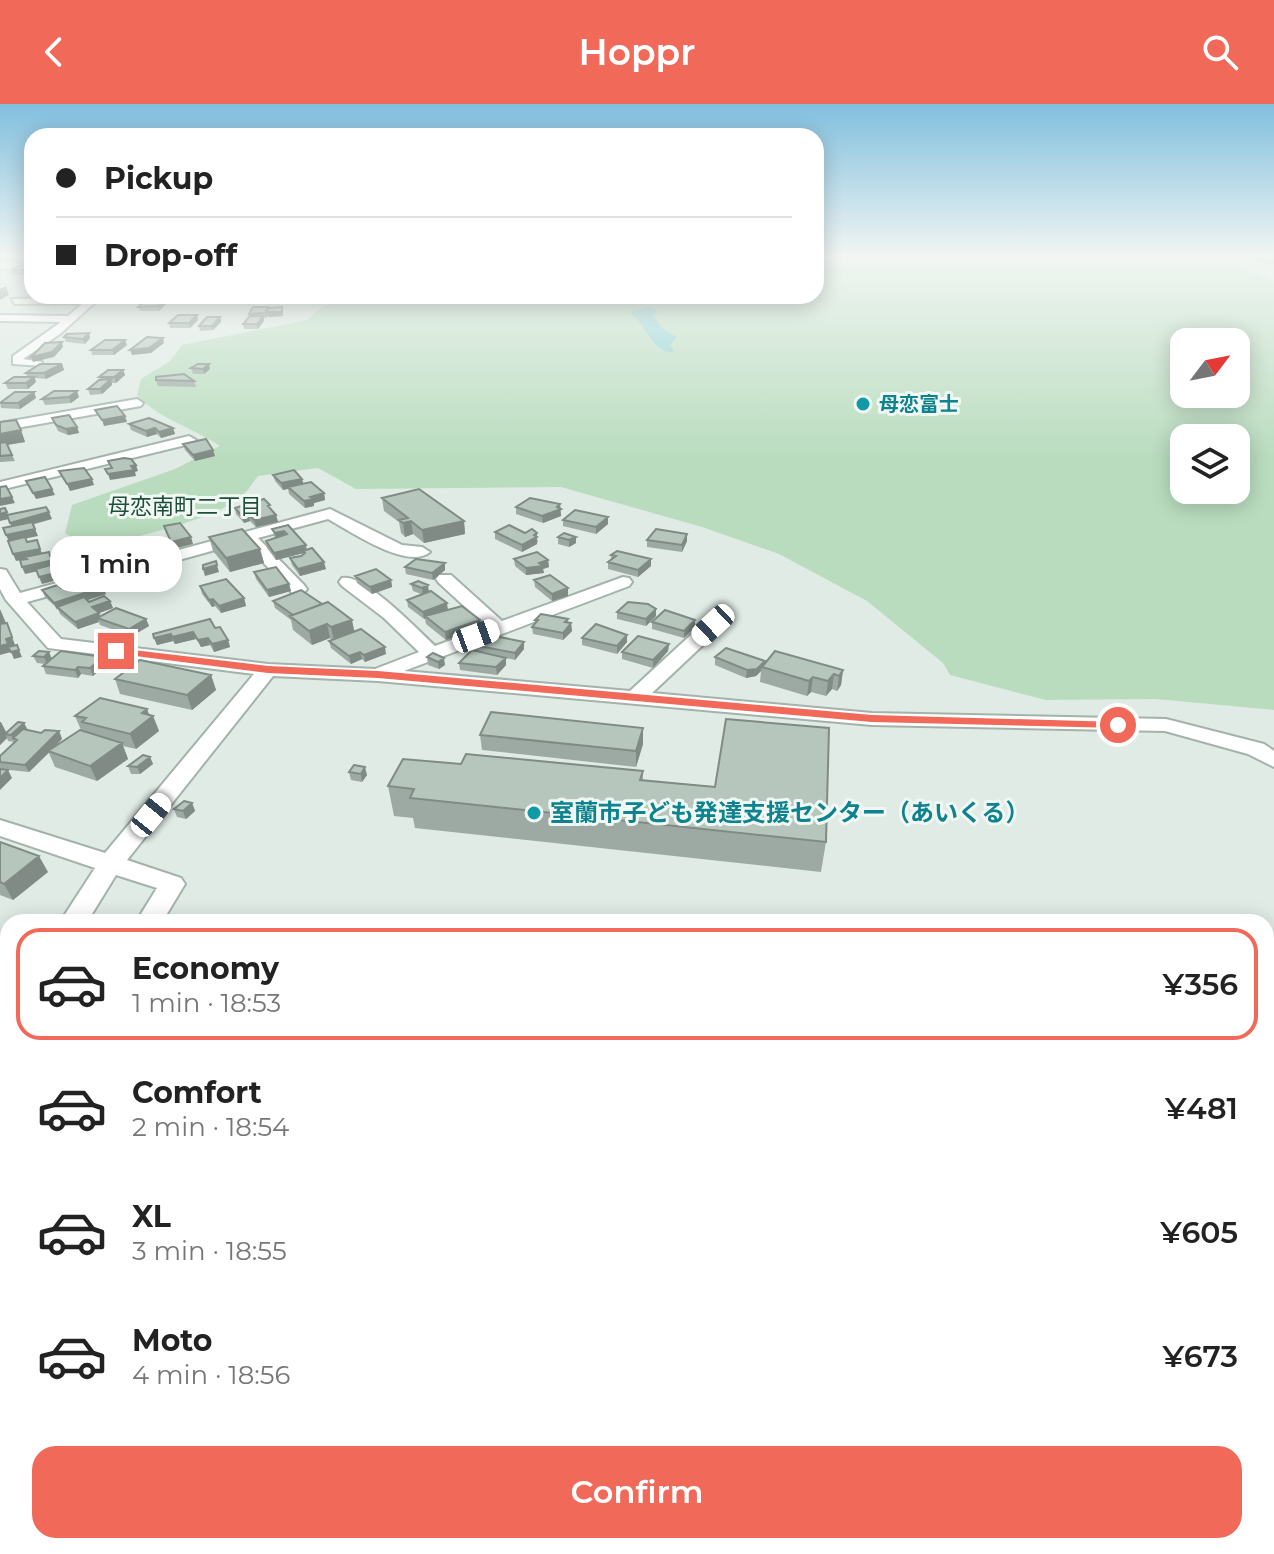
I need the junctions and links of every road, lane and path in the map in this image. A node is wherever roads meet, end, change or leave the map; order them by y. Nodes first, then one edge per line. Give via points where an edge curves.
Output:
1 (64, 324) edge
2 (38, 364) edge
3 (137, 403) dead end
4 (0, 427) edge
5 (189, 440) edge
6 (0, 486) edge
7 (248, 537) junction
8 (422, 552) dead end
9 (0, 574) edge
10 (445, 579) dead end
11 (348, 582) dead end
12 (623, 582) dead end
13 (298, 589) edge
14 (15, 600) junction
15 (713, 625) dead end
16 (498, 627) junction
17 (430, 652) junction
18 (268, 670) junction
19 (378, 675) junction
20 (635, 698) junction
21 (1274, 760) edge
22 (0, 828) edge
23 (111, 863) junction
24 (78, 914) edge
25 (154, 914) edge

1 - 2 street via 17,358
3 - 4 street
5 - 6 street
7 - 8 street via 330,514 398,550
7 - 13 street
7 - 14 street
9 - 14 street
10 - 16 street
11 - 17 street
12 - 16 street
14 - 18 street via 55,644
15 - 20 street
16 - 17 street
17 - 19 street
18 - 19 street
18 - 23 street
19 - 20 street
20 - 21 street via 872,719 1166,725 1256,749
22 - 23 street
23 - 24 street
23 - 25 street via 172,884

